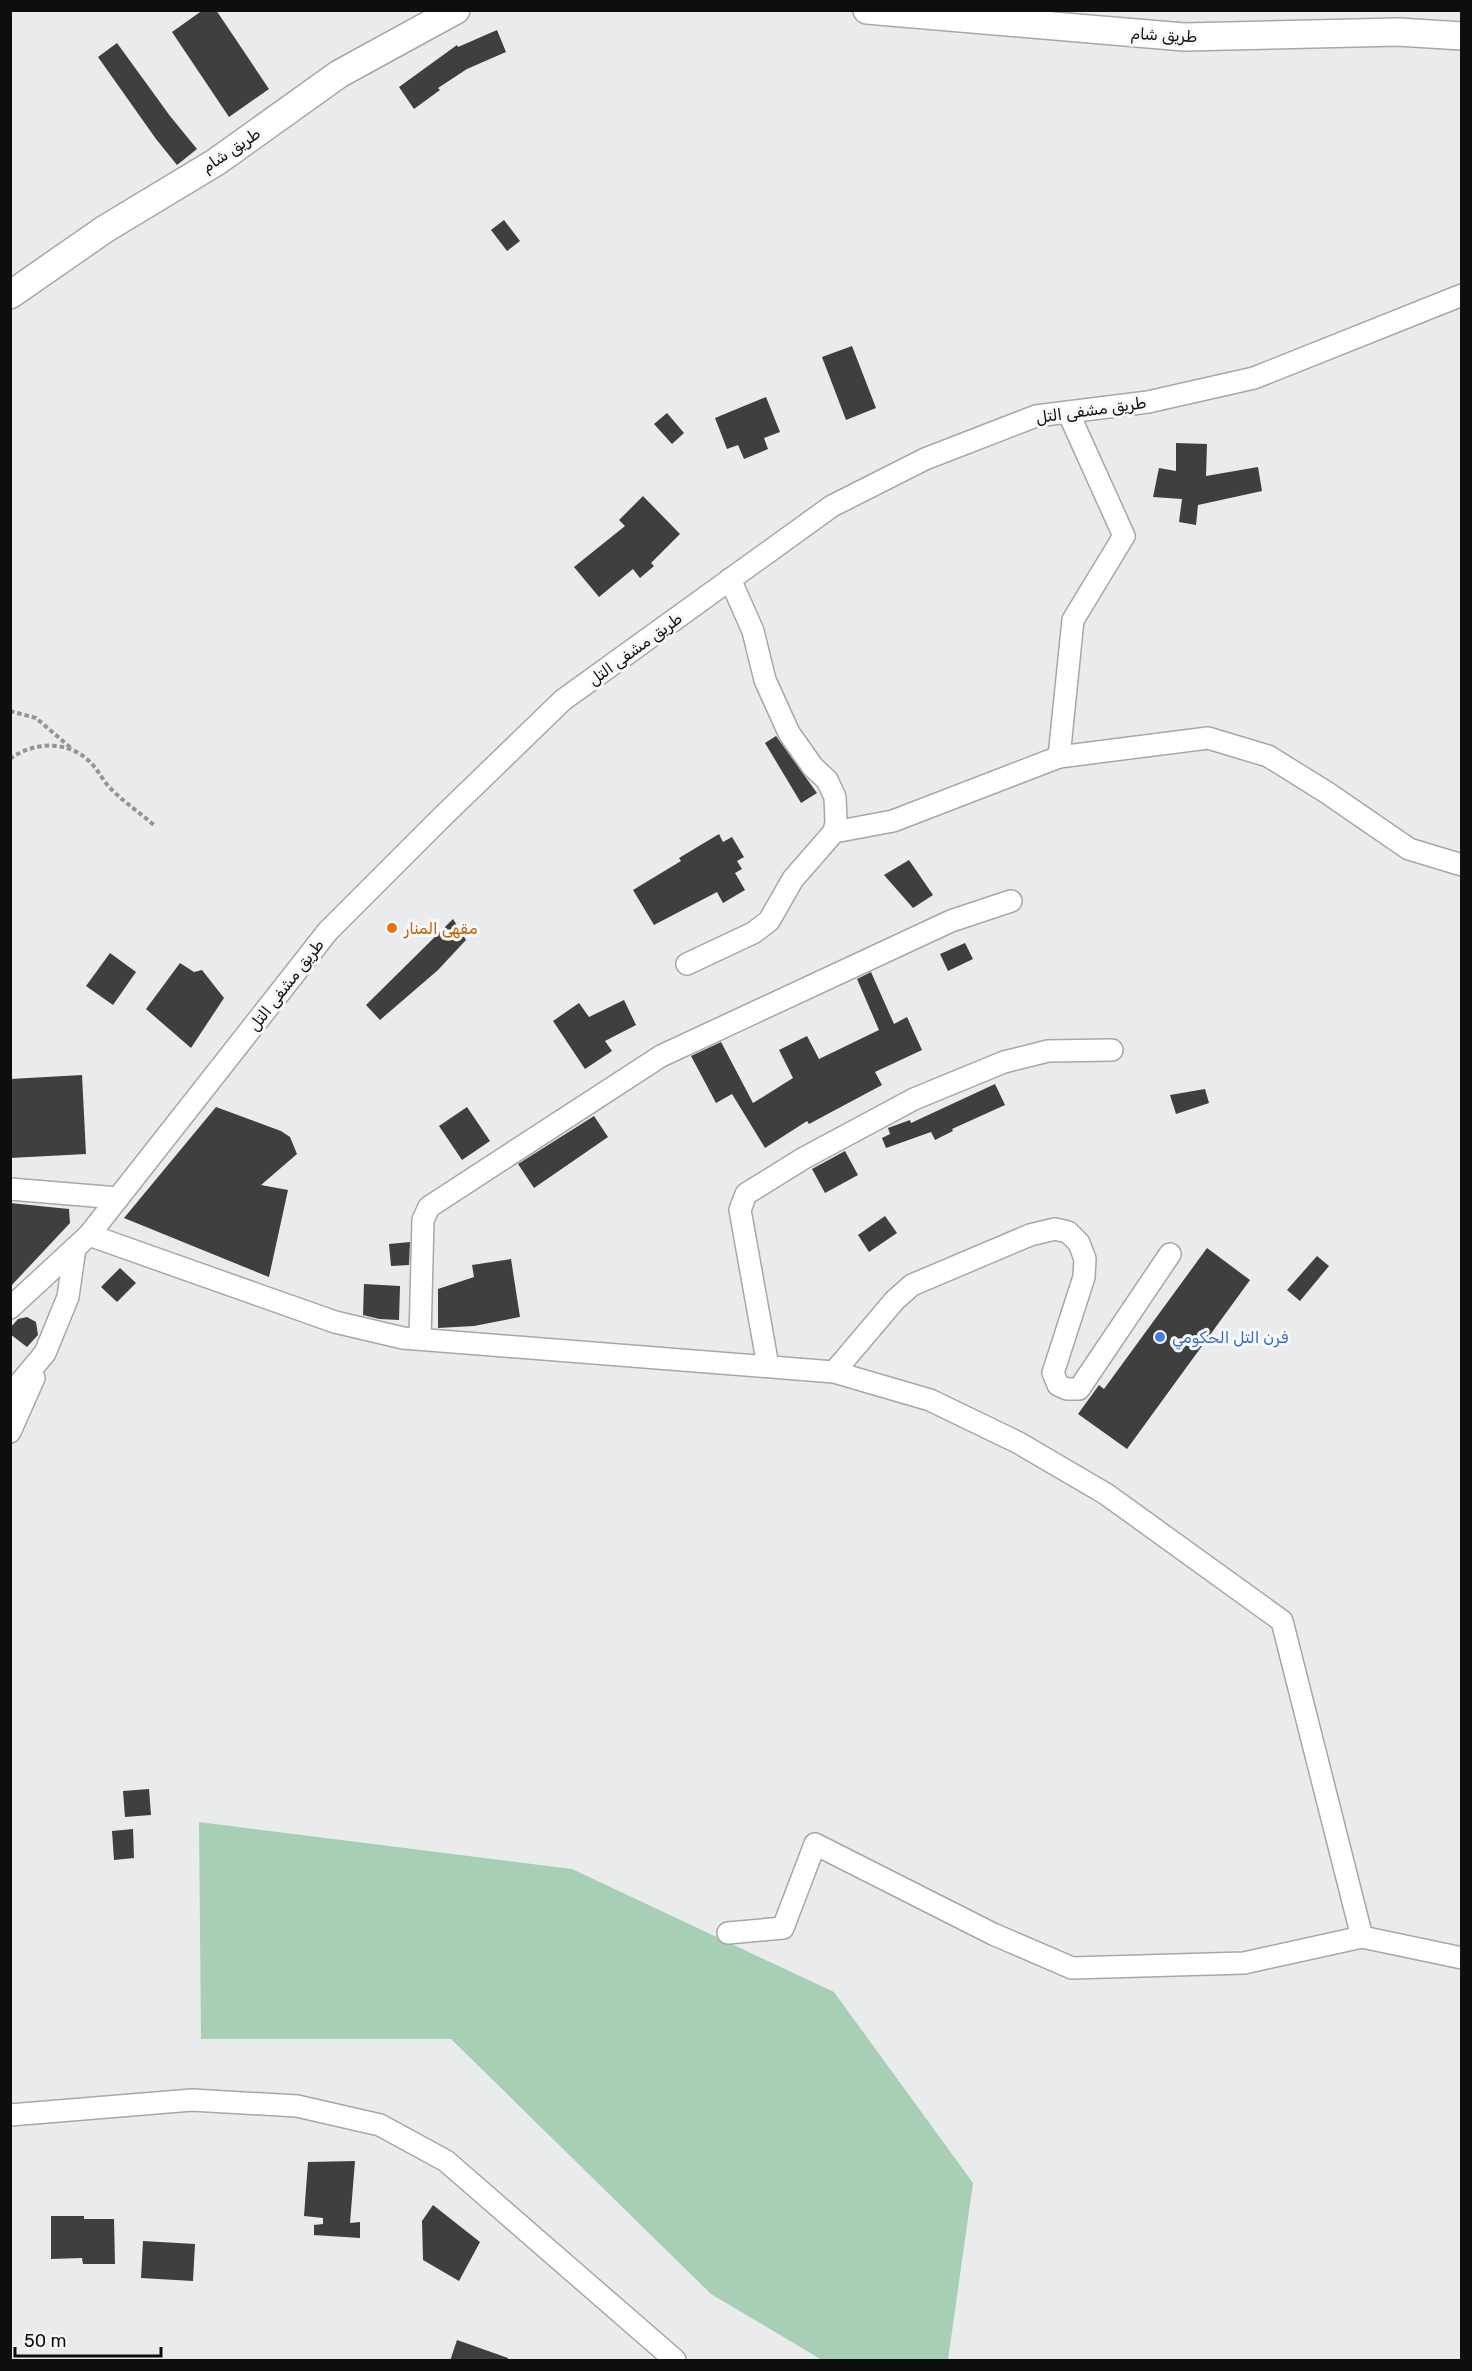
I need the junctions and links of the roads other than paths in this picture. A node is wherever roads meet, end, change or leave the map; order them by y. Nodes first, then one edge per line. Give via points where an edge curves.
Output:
1 (456, 10) edge
2 (867, 10) edge
3 (1096, 20) edge
4 (1461, 36) edge
5 (10, 295) edge
6 (1461, 295) edge
7 (1068, 412) junction
8 (730, 579) junction
9 (1059, 757) junction
10 (834, 832) junction
11 (1461, 865) edge
12 (1011, 900) dead end
13 (687, 964) dead end
14 (1112, 1050) dead end
15 (10, 1189) edge
16 (118, 1198) junction
17 (82, 1241) junction
18 (1170, 1254) dead end
19 (10, 1308) edge
20 (420, 1340) junction
21 (45, 1353) junction
22 (768, 1366) junction
23 (834, 1372) junction
24 (10, 1395) edge
25 (10, 1432) edge
26 (728, 1933) dead end
27 (1362, 1937) junction
28 (1461, 1958) edge
29 (10, 2115) edge
30 (675, 2361) edge

1 - 5 main road, طريق شام via 339,74 216,162 105,229
2 - 3 main road, طريق شام
3 - 4 main road, طريق شام via 1184,37 1398,32
6 - 7 street, طريق مشفى التل via 1254,378 1148,402
7 - 8 street, طريق مشفى التل via 1036,416 925,459 832,506
7 - 9 street via 1124,536 1073,620
8 - 10 street via 753,631 765,680 789,733 827,780 835,797
8 - 16 street, طريق مشفى التل via 564,700 328,931
9 - 10 street via 893,821
9 - 11 street via 1208,738 1268,756 1409,849
10 - 13 street via 793,879 769,921 753,933
12 - 20 street via 951,921 661,1056 429,1207 423,1221
14 - 22 street via 1048,1051 1004,1062 914,1099 746,1194 741,1210
15 - 16 street
16 - 17 street, طريق مشفى التل
17 - 19 street, طريق مشفى التل
17 - 20 street via 335,1322
17 - 21 street via 68,1297
18 - 23 street via 1079,1389 1058,1385 1053,1373 1084,1277 1085,1259 1079,1243 1068,1232 1055,1229 1030,1235 912,1285
20 - 22 street
21 - 24 street
21 - 25 street
22 - 23 street
23 - 27 street via 930,1400 1019,1443 1106,1494 1282,1621
26 - 27 street via 783,1928 815,1844 993,1934 1072,1968 1244,1963
27 - 28 street
29 - 30 street via 192,2100 297,2106 380,2126 446,2160

